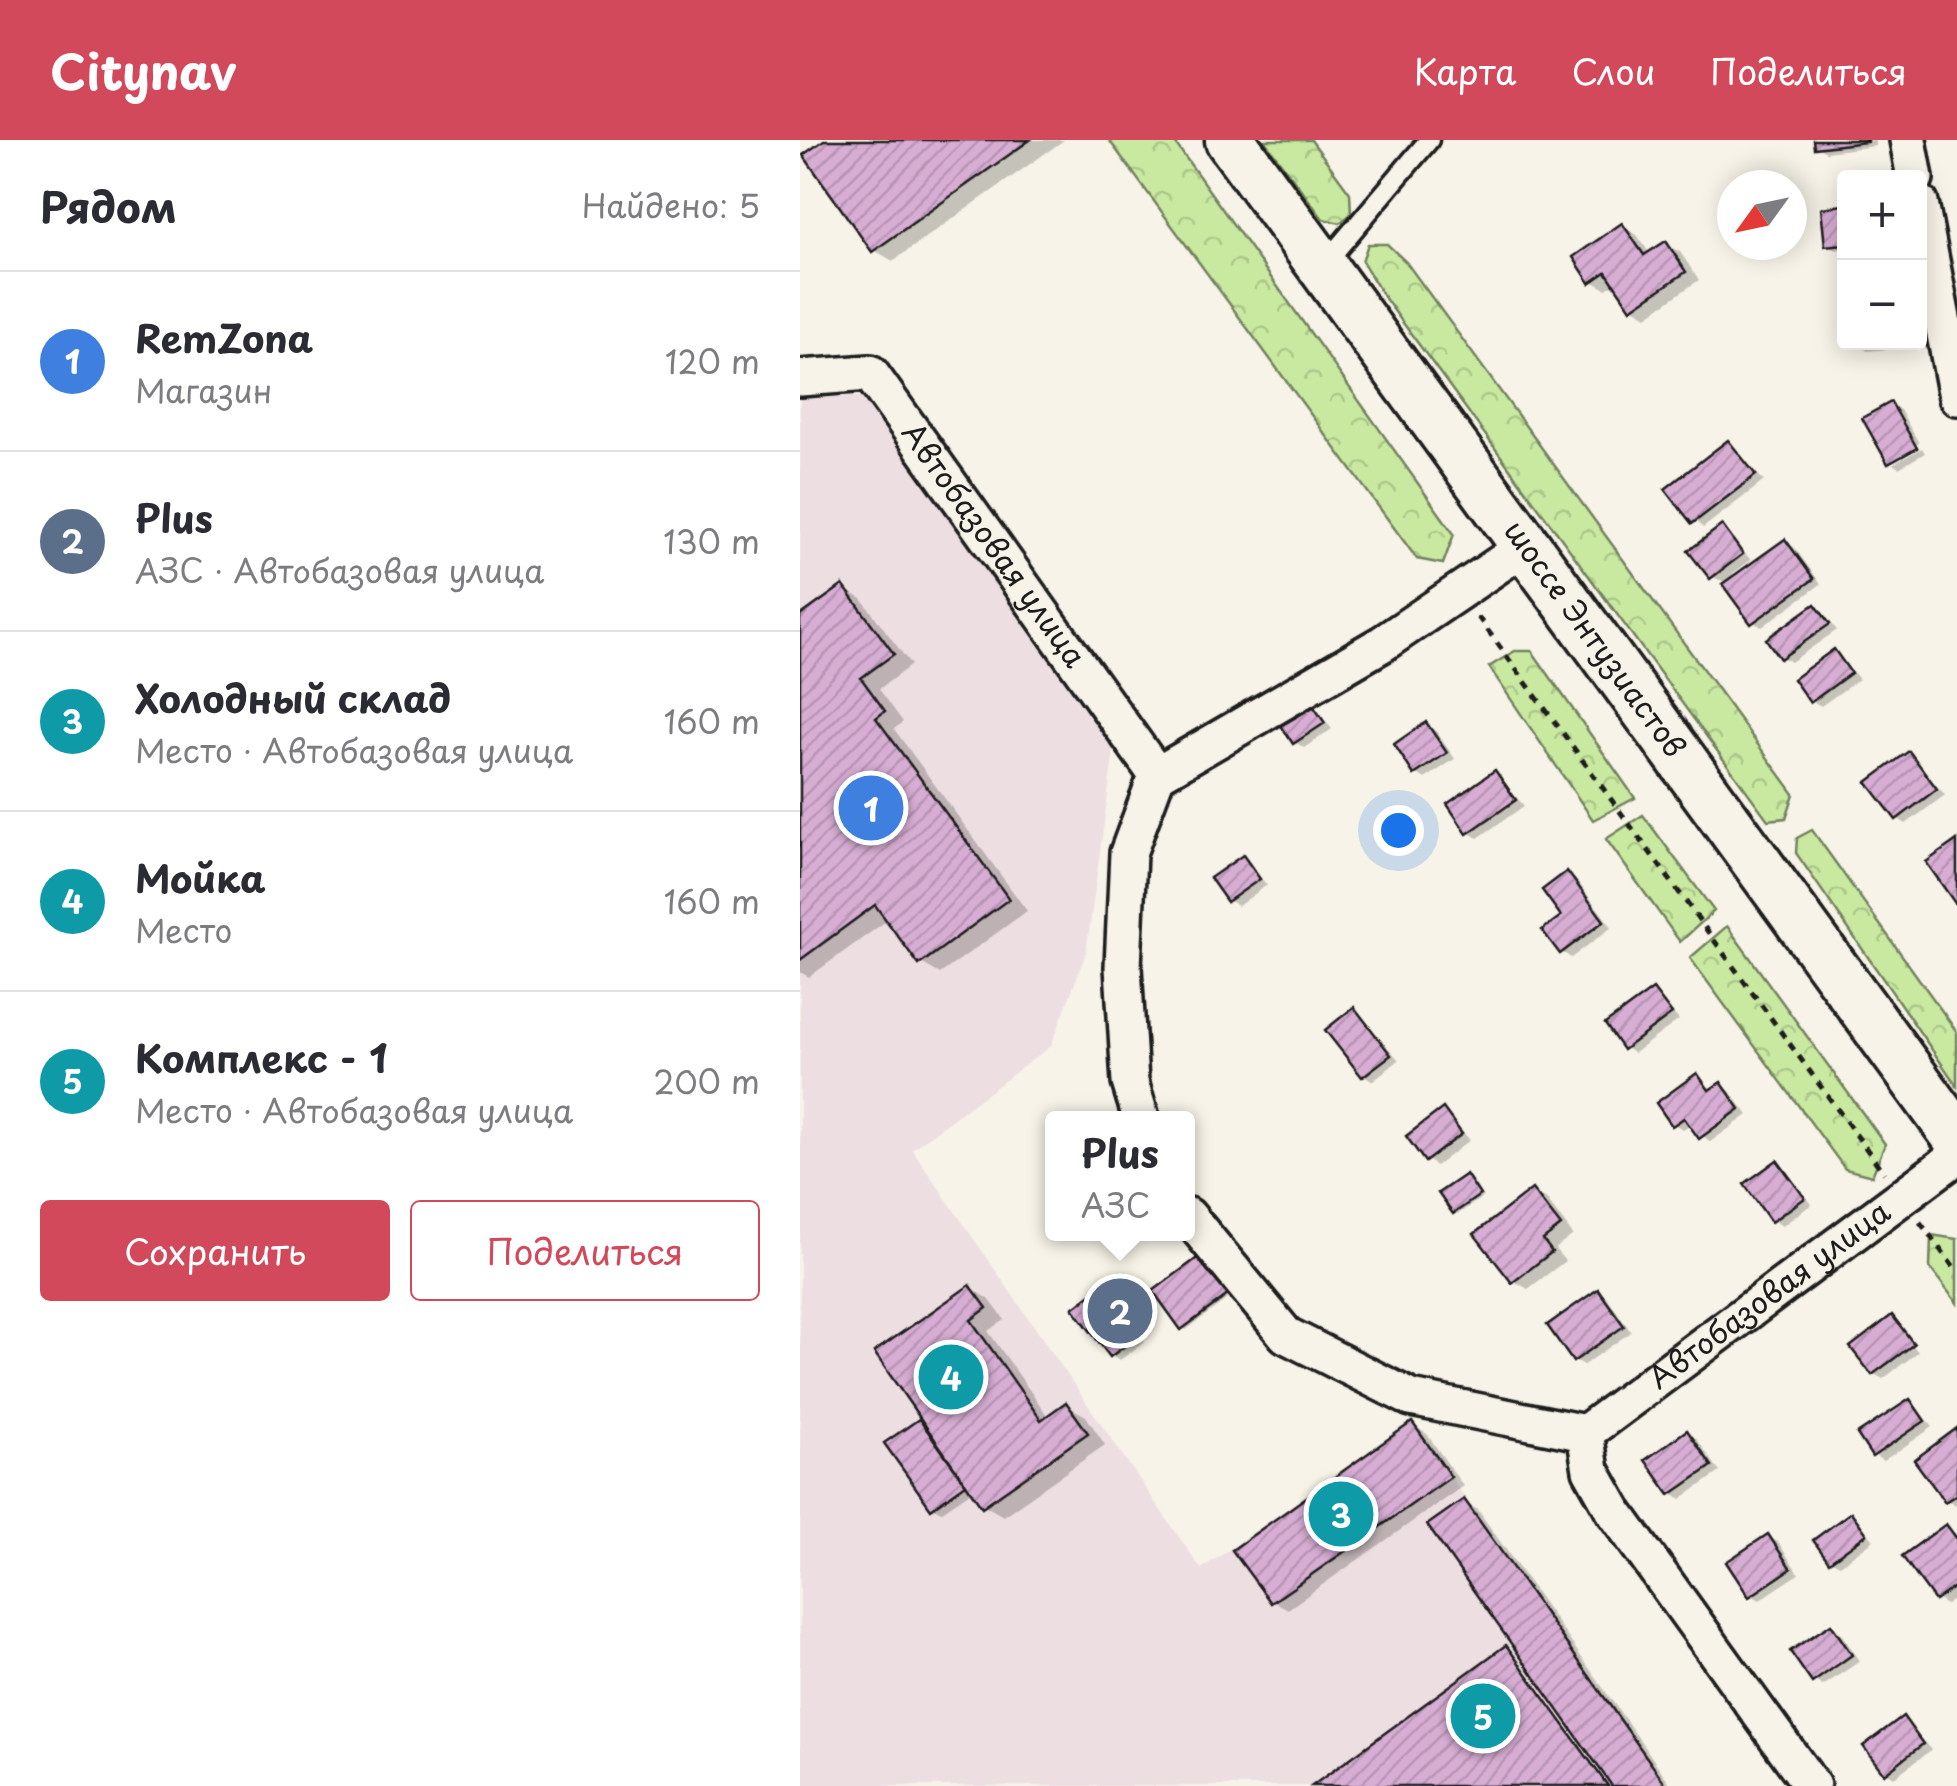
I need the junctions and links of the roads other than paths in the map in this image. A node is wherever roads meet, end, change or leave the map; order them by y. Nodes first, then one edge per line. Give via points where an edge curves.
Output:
1 (1230, 140) edge
2 (1429, 140) edge
3 (1908, 140) edge
4 (1914, 170) edge
5 (1927, 240) edge
6 (1327, 273) junction
7 (800, 378) edge
8 (1957, 397) edge
9 (1526, 546) junction
10 (1157, 774) junction
11 (1139, 1111) edge
12 (1957, 1137) edge
13 (1957, 1156) edge
14 (1195, 1224) edge
15 (1585, 1433) junction
16 (1812, 1786) edge

1 - 6 main road, шоссе Энтузиастов
2 - 6 lane via 1337,249
3 - 4 street
5 - 8 street
6 - 9 main road, шоссе Энтузиастов
7 - 10 street, Автобазовая улица via 870,372
9 - 10 street via 1461,594
9 - 12 main road, шоссе Энтузиастов
10 - 11 street via 1128,854 1122,968 1130,1082
13 - 15 street, Автобазовая улица
14 - 15 street via 1286,1335 1411,1398
15 - 16 street via 1591,1470 1614,1511

